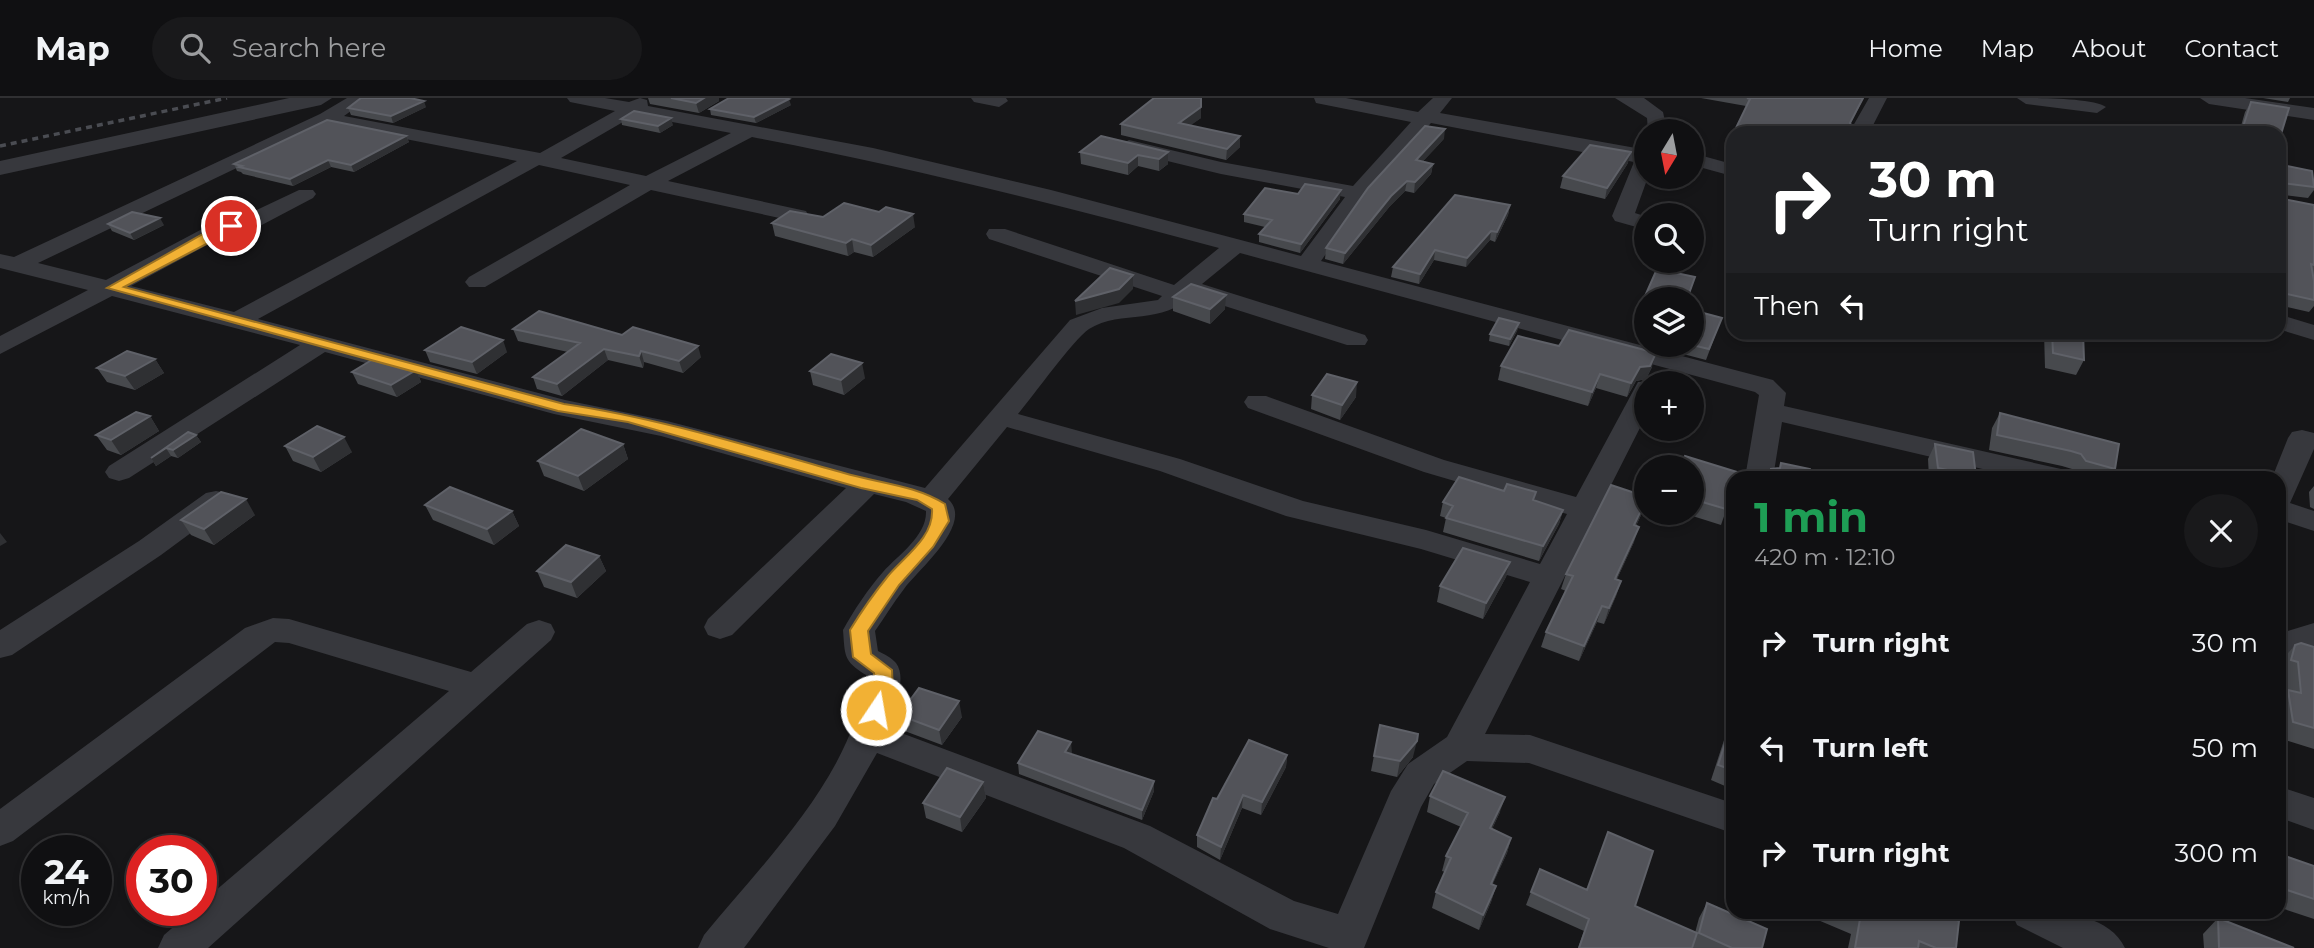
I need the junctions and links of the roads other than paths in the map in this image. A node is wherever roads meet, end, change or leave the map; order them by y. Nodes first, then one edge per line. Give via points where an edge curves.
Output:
1 (360, 98) edge
2 (576, 98) edge
3 (980, 98) edge
4 (1443, 98) edge
5 (1878, 98) edge
6 (2026, 98) edge
7 (2209, 98) edge
8 (1323, 99) edge
9 (1634, 99) edge
10 (999, 101) dead end
11 (642, 103) edge
12 (324, 108) edge
13 (2096, 109) edge
14 (2314, 114) edge
15 (1424, 117) junction
16 (1656, 119) edge
17 (1863, 126) edge
18 (747, 132) junction
19 (1112, 142) edge
20 (1634, 155) edge
21 (539, 159) junction
22 (1704, 162) edge
23 (1726, 168) edge
24 (0, 169) edge
25 (1634, 181) edge
26 (647, 184) junction
27 (1358, 193) junction
28 (306, 194) dead end
29 (798, 216) edge
30 (1634, 220) edge
31 (997, 234) dead end
32 (1236, 246) junction
33 (9, 263) edge
34 (1306, 265) junction
35 (477, 282) dead end
36 (113, 288) junction
37 (1183, 290) junction
38 (237, 320) junction
39 (2286, 324) edge
40 (2314, 333) edge
41 (1356, 340) dead end
42 (321, 343) junction
43 (0, 346) edge
44 (1662, 358) junction
45 (1655, 371) edge
46 (1257, 402) dead end
47 (1770, 411) junction
48 (1634, 413) edge
49 (1001, 417) junction
50 (2314, 441) edge
51 (1760, 471) edge
52 (2031, 471) edge
53 (119, 472) dead end
54 (2286, 479) edge
55 (866, 485) junction
56 (224, 493) edge
57 (930, 501) junction
58 (1584, 509) junction
59 (2286, 512) edge
60 (2314, 521) edge
61 (1548, 577) junction
62 (720, 627) dead end
63 (539, 632) dead end
64 (2314, 635) edge
65 (2286, 644) edge
66 (0, 646) edge
67 (476, 686) junction
68 (867, 735) junction
69 (1460, 747) junction
70 (1726, 816) edge
71 (0, 830) edge
72 (2044, 919) edge
73 (1346, 942) edge
74 (2090, 945) edge
75 (179, 948) edge
76 (719, 948) edge

1 - 12 street
2 - 11 street
3 - 10 street
4 - 15 street
5 - 17 street
6 - 13 street
7 - 14 street
8 - 15 street
9 - 16 street
11 - 18 street
11 - 21 street
12 - 21 street
12 - 24 street
12 - 33 street
15 - 20 street
15 - 27 street
18 - 26 street
18 - 32 street via 873,154
19 - 27 street
21 - 26 street
21 - 38 street
22 - 23 street
25 - 30 street via 1623,216
26 - 29 street
26 - 35 street
27 - 34 street
28 - 36 street via 250,222 214,232
31 - 37 street
32 - 34 street
32 - 37 street
33 - 36 street
34 - 44 street
36 - 38 street
36 - 43 street
37 - 41 street
37 - 49 street via 1156,309 1102,315 1079,325
38 - 42 street
39 - 40 street
42 - 53 street
42 - 55 street via 563,408 629,418
44 - 45 street
44 - 47 street via 1770,389
46 - 58 street via 1434,466
47 - 51 street
47 - 52 street
48 - 58 street
49 - 57 street
49 - 61 street via 1170,465 1296,509 1426,540
50 - 54 street via 2302,438
55 - 57 street
55 - 62 street
56 - 66 street via 150,548
57 - 68 street via 940,507 941,521 859,630 862,657 883,670 884,691
58 - 61 street
59 - 60 street
61 - 69 street
63 - 67 street
64 - 65 street
67 - 71 street via 289,631 272,630 257,636
67 - 75 street
68 - 73 street via 1137,837 1284,916
68 - 76 street via 830,803
69 - 70 street via 1530,749
69 - 73 street via 1421,774 1410,792
72 - 74 street

